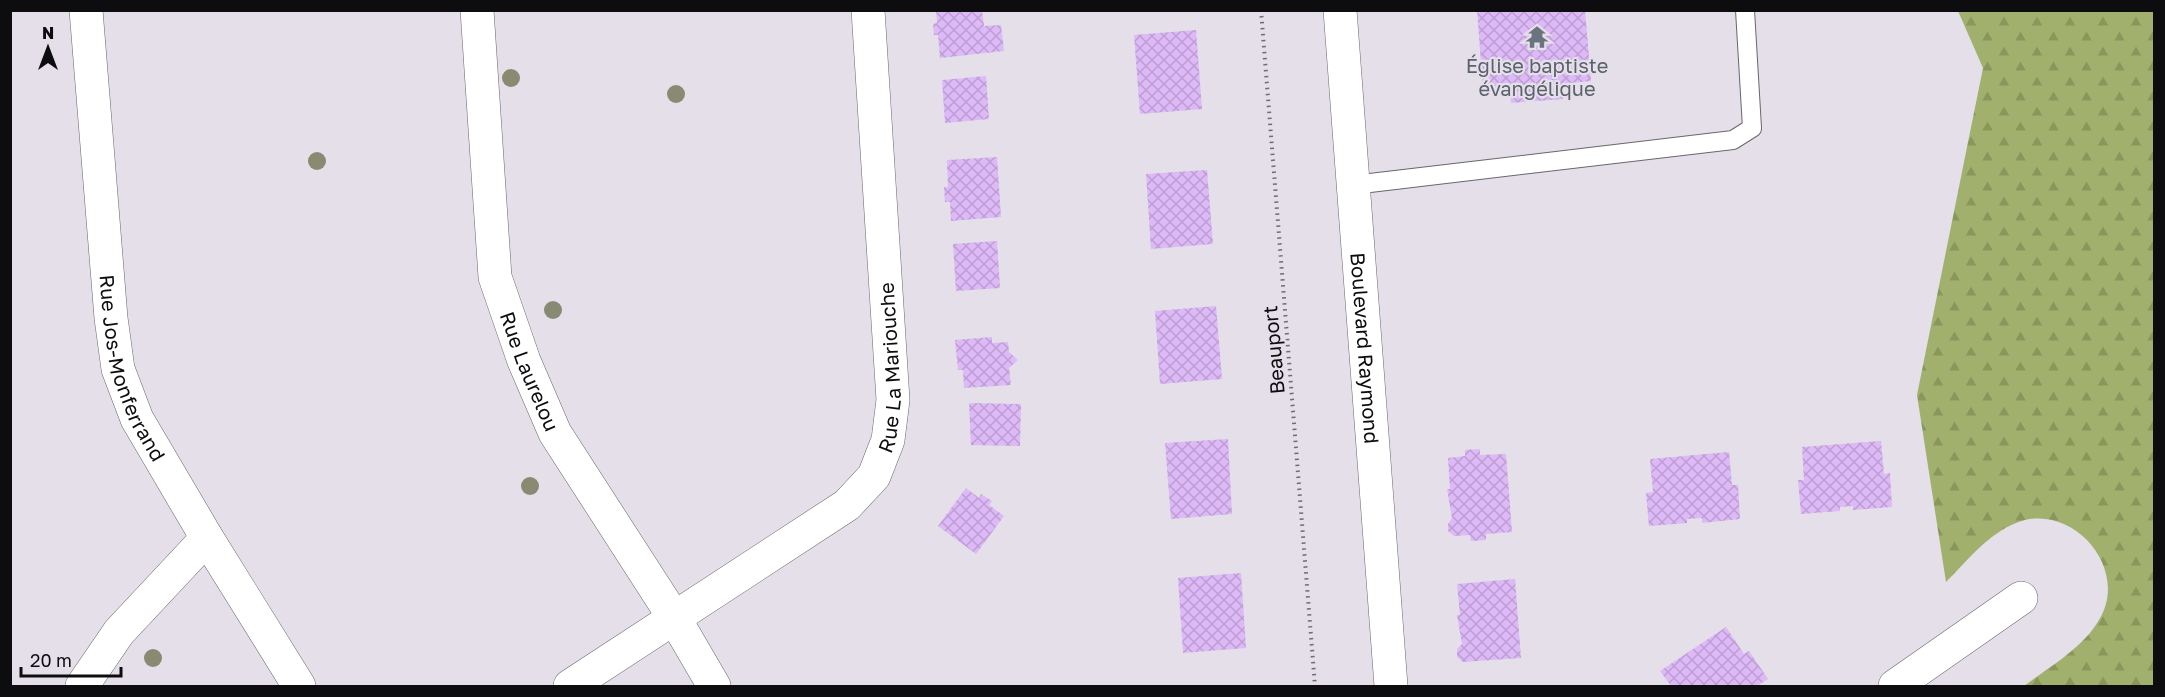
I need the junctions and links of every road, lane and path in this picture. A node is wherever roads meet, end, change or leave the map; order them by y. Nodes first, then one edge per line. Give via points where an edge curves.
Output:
1 (86, 10) edge
2 (477, 10) edge
3 (868, 10) edge
4 (1261, 10) edge
5 (1340, 10) edge
6 (1744, 10) edge
7 (1353, 186) junction
8 (207, 538) junction
9 (2021, 598) dead end
10 (675, 619) junction
11 (82, 687) edge
12 (299, 687) edge
13 (570, 687) edge
14 (714, 687) edge
15 (1315, 687) edge
16 (1391, 687) edge
17 (1895, 687) edge

1 - 8 street, Rue Jos-Monferrand via 118,369 137,418
2 - 10 street, Rue Laurelou via 495,277 524,361 555,433
3 - 10 street, Rue La Mariouche via 893,400 888,440 874,476 847,505
4 - 15 path, Beauport
5 - 7 street, Boulevard Raymond
6 - 7 lane via 1752,128 1733,140
7 - 16 street, Boulevard Raymond
8 - 11 street via 119,632
8 - 12 street, Rue Jos-Monferrand
9 - 17 street
10 - 13 street
10 - 14 street, Rue Laurelou

